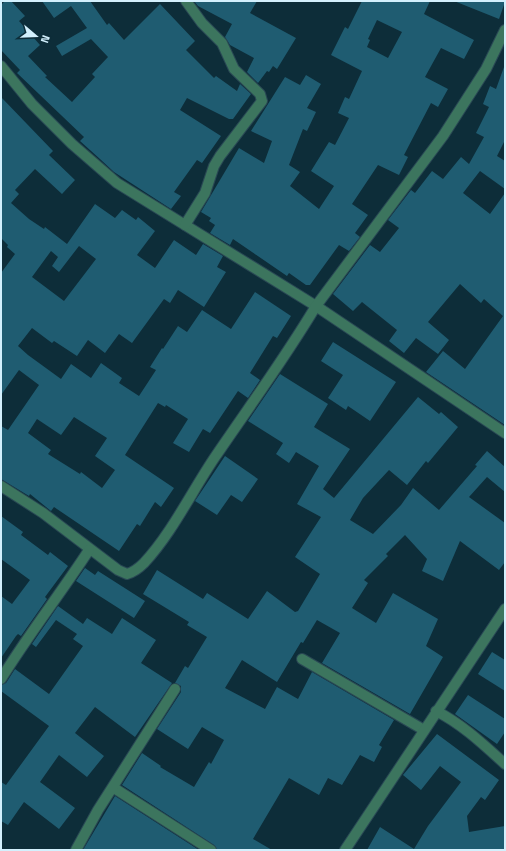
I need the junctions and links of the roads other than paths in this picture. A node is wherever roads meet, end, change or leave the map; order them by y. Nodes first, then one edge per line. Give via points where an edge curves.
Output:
1 (186, 1) edge
2 (505, 30) edge
3 (3, 73) edge
4 (184, 225) junction
5 (316, 306) junction
6 (505, 433) edge
7 (1, 486) edge
8 (89, 550) junction
9 (505, 609) edge
10 (302, 659) dead end
11 (1, 679) edge
12 (175, 689) dead end
13 (436, 711) junction
14 (424, 730) junction
15 (505, 764) edge
16 (114, 788) junction
17 (76, 850) edge
18 (212, 850) edge
19 (345, 850) edge

1 - 4 street via 202,24 222,44 234,69 260,94 262,101 220,156 205,193
2 - 5 street via 486,69 443,136
3 - 4 street via 72,144 117,183
4 - 5 street
5 - 6 street
5 - 8 street via 300,334 214,458 176,519 144,562 134,572 127,574
7 - 8 street via 43,514
8 - 11 street
9 - 13 street
10 - 14 street
12 - 16 street
13 - 14 street
13 - 15 street via 453,719
14 - 19 street
16 - 17 street via 98,810
16 - 18 street

